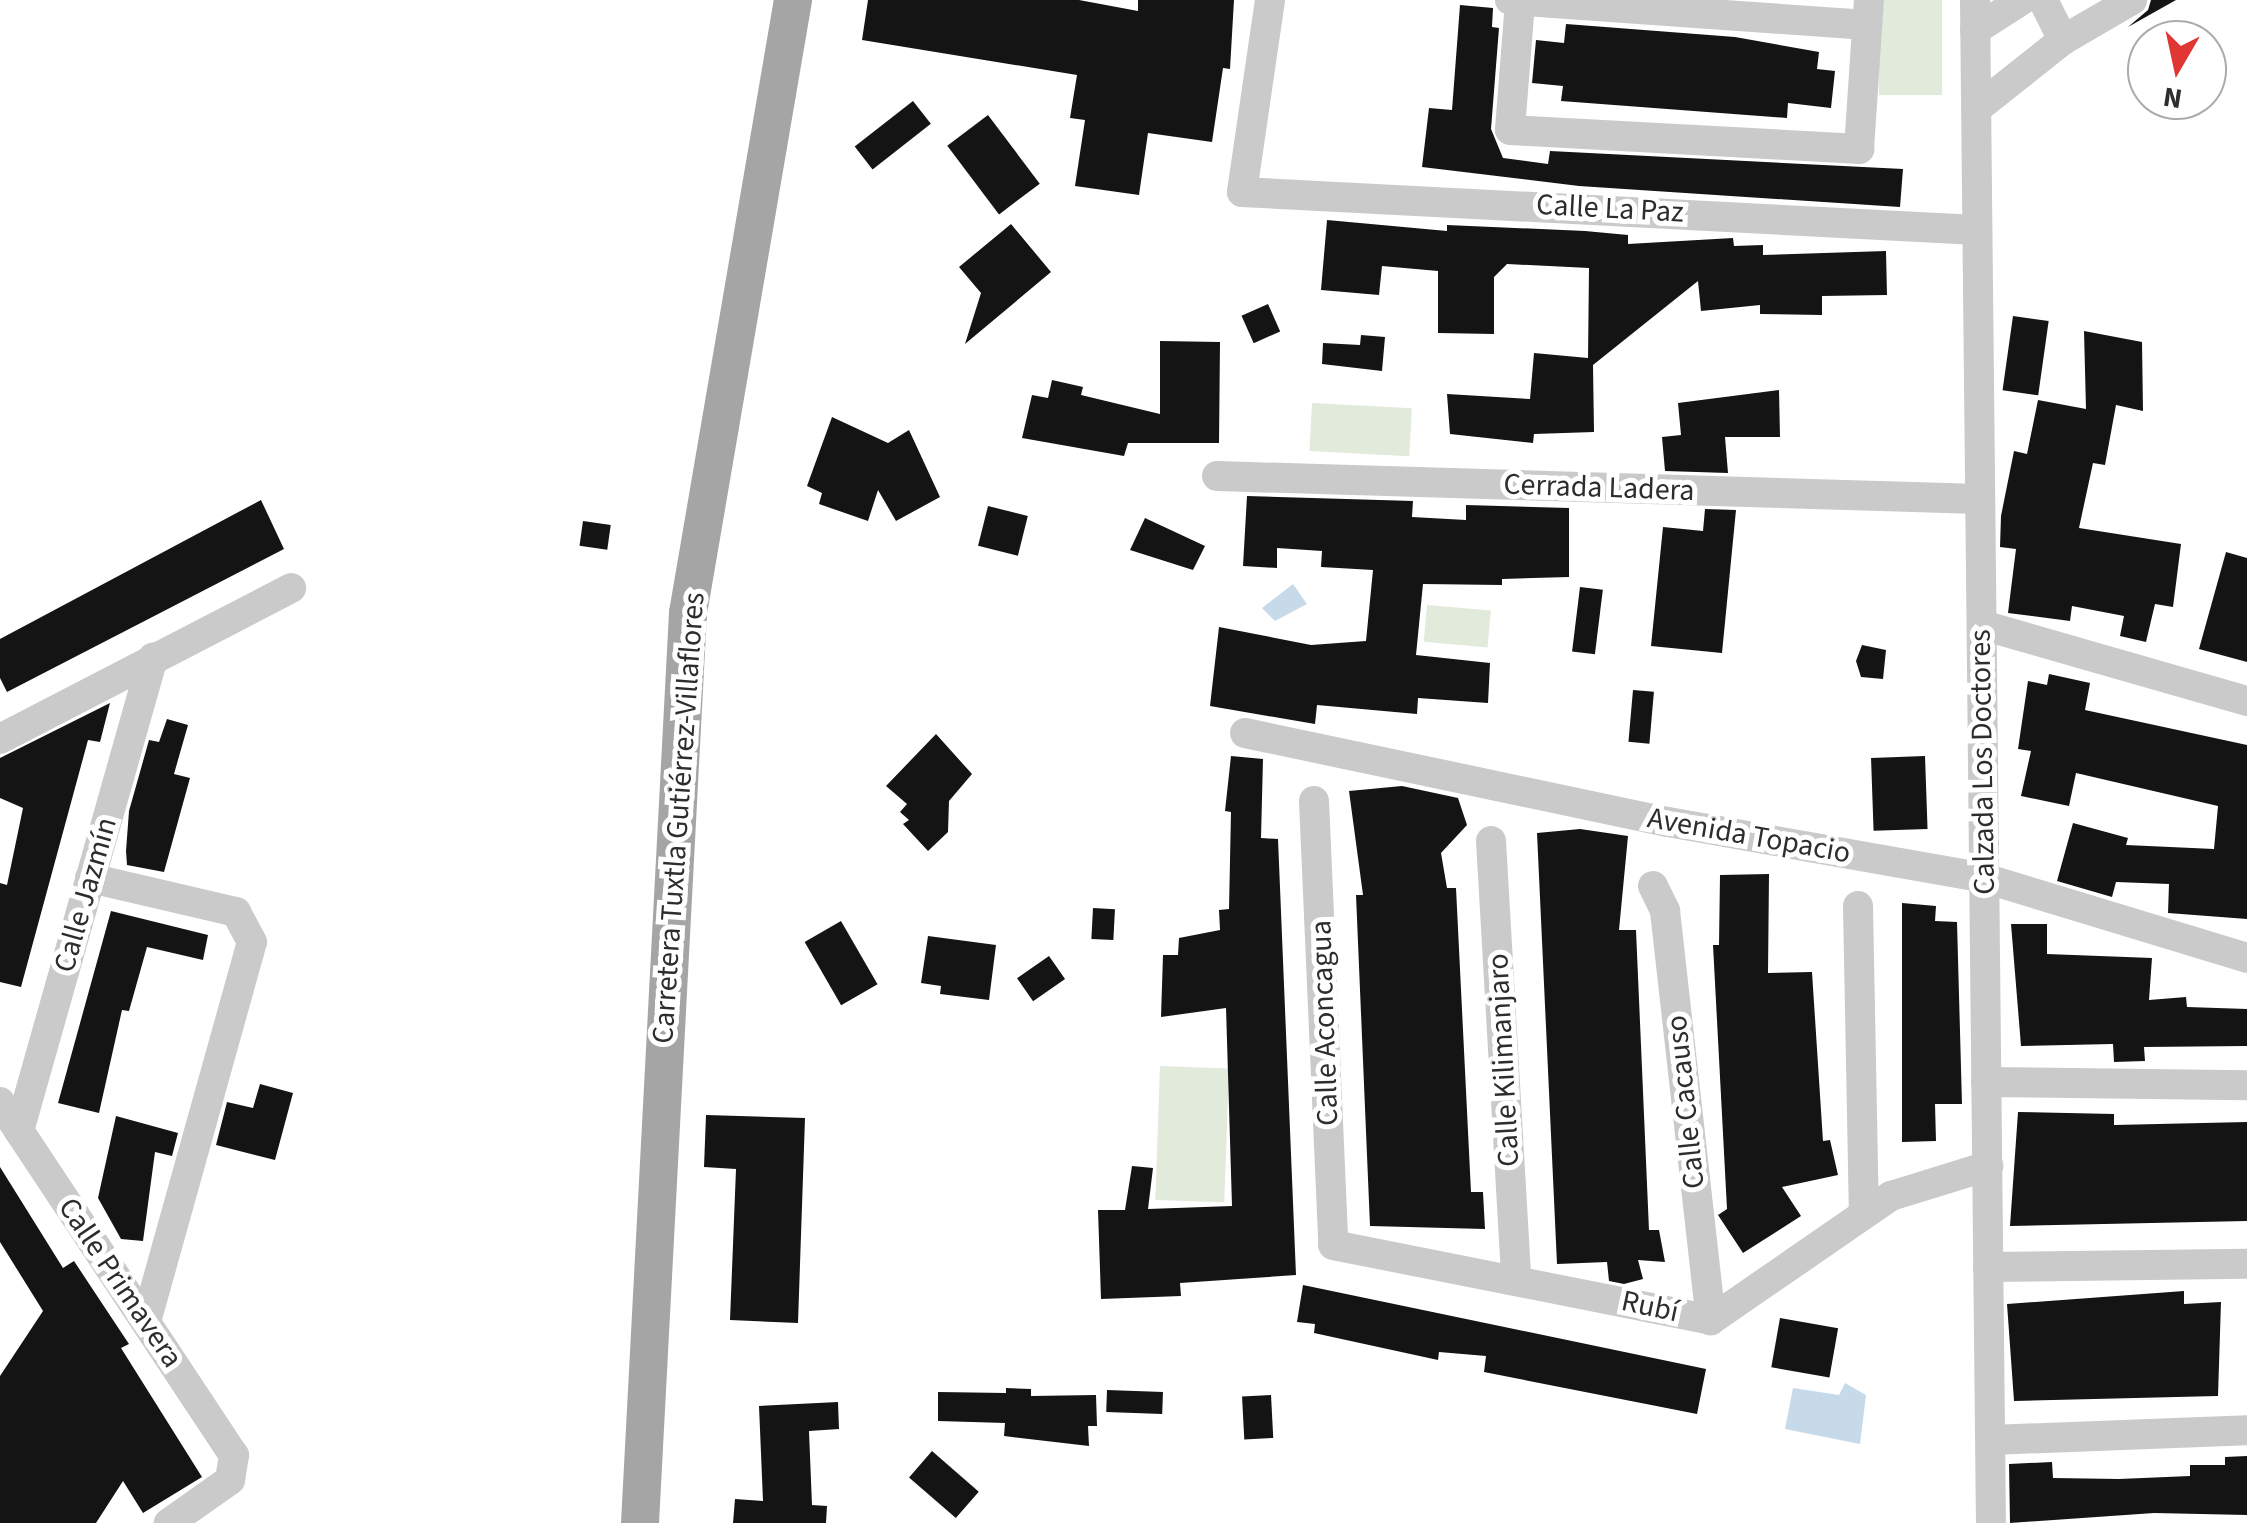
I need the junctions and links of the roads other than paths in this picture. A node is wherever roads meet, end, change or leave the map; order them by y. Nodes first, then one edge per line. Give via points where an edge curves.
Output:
1 (793, 0) edge
2 (1270, 0) edge
3 (2022, 0) edge
4 (2043, 0) edge
5 (2132, 0) edge
6 (1515, 1) edge
7 (1868, 13) edge
8 (1975, 15) edge
9 (2062, 40) junction
10 (1976, 110) junction
11 (1977, 230) junction
12 (1218, 476) dead end
13 (1980, 499) junction
14 (291, 588) dead end
15 (1982, 625) junction
16 (153, 658) junction
17 (2247, 702) edge
18 (1246, 733) dead end
19 (0, 739) edge
20 (1314, 800) dead end
21 (1491, 841) dead end
22 (90, 878) junction
23 (1984, 878) junction
24 (1653, 886) dead end
25 (1858, 906) dead end
26 (2247, 958) edge
27 (1986, 1082) junction
28 (2247, 1085) edge
29 (0, 1102) edge
30 (19, 1132) junction
31 (1988, 1166) junction
32 (1864, 1213) junction
33 (1334, 1244) joint
34 (2247, 1264) edge
35 (1988, 1267) junction
36 (1516, 1280) junction
37 (1711, 1320) junction
38 (146, 1322) junction
39 (2247, 1430) edge
40 (1990, 1440) junction
41 (170, 1523) edge
42 (640, 1523) edge
43 (1992, 1523) edge

1 - 42 main road, Carretera Tuxtla Gutiérrez-Villaflores via 688,613
2 - 11 street, Calle La Paz via 1242,192
3 - 8 street
4 - 9 street
5 - 9 street
6 - 7 street
6 - 7 street via 1510,130 1859,149
8 - 10 street, Calzada Los Doctores
9 - 10 street
10 - 11 street, Calzada Los Doctores
11 - 13 street, Calzada Los Doctores
12 - 13 street, Cerrada Ladera
13 - 15 street, Calzada Los Doctores
14 - 16 street
15 - 17 street
15 - 23 street, Calzada Los Doctores
16 - 19 street
16 - 22 street, Calle Jazmín
18 - 23 street, Avenida Topacio via 1668,822
20 - 33 street, Calle Aconcagua
21 - 36 street, Calle Kilimanjaro
22 - 30 street, Calle Jazmín
22 - 38 street via 236,912 252,942
23 - 26 street, Avenida Topacio
23 - 27 street, Calzada Los Doctores
24 - 37 street, Calle Cacauso via 1665,911
25 - 32 street
27 - 28 street
27 - 31 street, Calzada Los Doctores
29 - 30 street, Calle Primavera
30 - 38 street, Calle Primavera
31 - 32 street, Rubí via 1912,1186
31 - 35 street, Calzada Los Doctores
32 - 37 street, Rubí
33 - 36 street, Rubí
34 - 35 street
35 - 40 street, Calzada Los Doctores
36 - 37 street, Rubí
38 - 41 street, Calle Primavera via 236,1466 230,1480
39 - 40 street
40 - 43 street, Calzada Los Doctores

